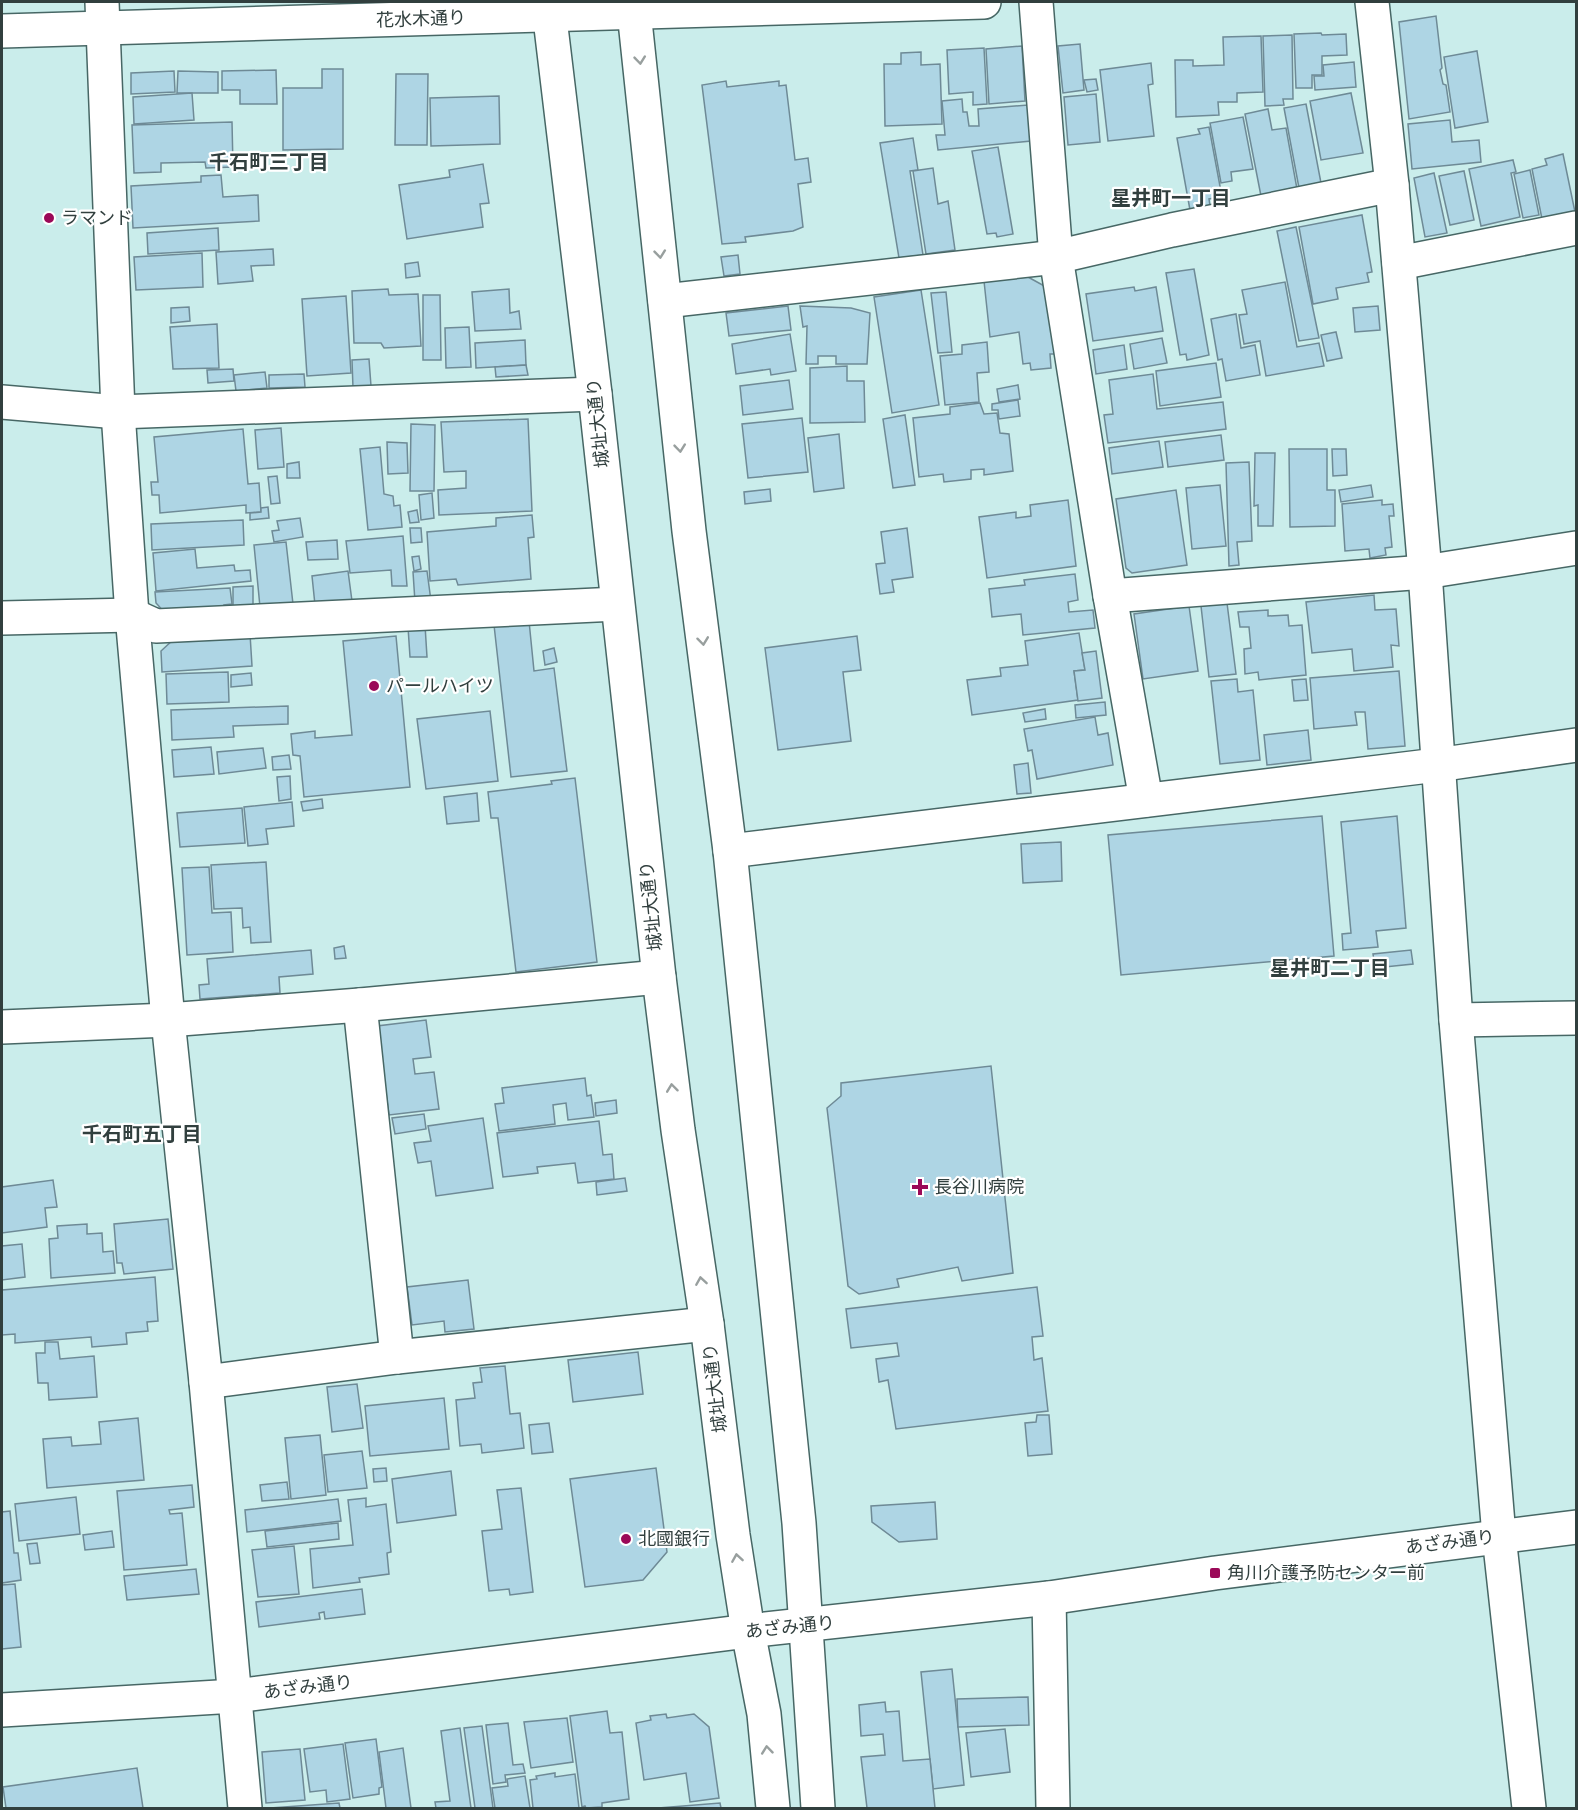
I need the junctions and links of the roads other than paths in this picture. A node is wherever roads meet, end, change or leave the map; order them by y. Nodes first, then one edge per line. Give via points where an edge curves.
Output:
1 (935, 2) edge
2 (984, 2) edge
3 (1036, 2) edge
4 (1372, 2) edge
5 (634, 7) edge
6 (549, 8) edge
7 (103, 15) edge
8 (2, 31) edge
9 (1392, 185) junction
10 (1576, 228) edge
11 (1056, 257) junction
12 (1399, 263) junction
13 (665, 301) junction
14 (595, 394) junction
15 (2, 402) edge
16 (118, 412) junction
17 (1576, 548) edge
18 (1425, 572) junction
19 (1110, 596) junction
20 (617, 604) junction
21 (132, 615) junction
22 (2, 618) edge
23 (1576, 745) edge
24 (1437, 765) junction
25 (1146, 800) junction
26 (730, 851) junction
27 (659, 977) junction
28 (360, 1005) junction
29 (1576, 1018) edge
30 (168, 1020) junction
31 (1456, 1020) junction
32 (2, 1027) edge
33 (707, 1324) junction
34 (397, 1358) junction
35 (206, 1382) junction
36 (1576, 1527) edge
37 (1499, 1536) junction
38 (1049, 1598) junction
39 (805, 1626) junction
40 (748, 1631) junction
41 (235, 1696) junction
42 (2, 1710) edge
43 (245, 1809) edge
44 (773, 1809) edge
45 (818, 1809) edge
46 (1053, 1809) edge
47 (1529, 1809) edge

1 - 2 main road, 花水木通り
1 - 5 main road, 花水木通り
3 - 11 main road
4 - 9 main road
5 - 6 main road, 花水木通り
5 -> 13 main road
6 - 7 main road, 花水木通り
6 - 14 main road, 城址大通り
7 - 8 main road, 花水木通り
7 - 16 main road
9 - 11 main road
9 - 12 main road
10 - 12 main road
11 - 13 main road
11 - 19 main road
12 - 18 main road
13 -> 26 main road via 689,531
14 - 16 main road
14 - 20 main road, 城址大通り
15 - 16 main road
16 - 21 main road
17 - 18 main road
18 - 19 main road
18 - 24 main road
19 - 25 main road
20 - 21 main road via 156,626
20 - 27 main road, 城址大通り
21 - 22 main road
21 - 30 main road
23 - 24 main road
24 - 25 main road
24 - 31 main road
25 - 26 main road
26 - 39 main road via 799,1523
27 - 28 main road
33 -> 27 main road, 城址大通り
28 - 30 main road
28 - 34 main road
29 - 31 main road
30 - 32 main road
30 - 35 main road
31 - 37 main road
33 - 34 main road
40 -> 33 main road, 城址大通り
34 - 35 main road
35 - 41 main road
36 - 37 main road, あざみ通り
37 - 38 main road, あざみ通り
37 - 47 main road
38 - 39 main road, あざみ通り
38 - 46 main road
39 - 40 main road, あざみ通り
39 - 45 main road
40 - 41 main road, あざみ通り
44 -> 40 main road, 城址大通り via 764,1714
41 - 42 main road, あざみ通り
41 - 43 main road

